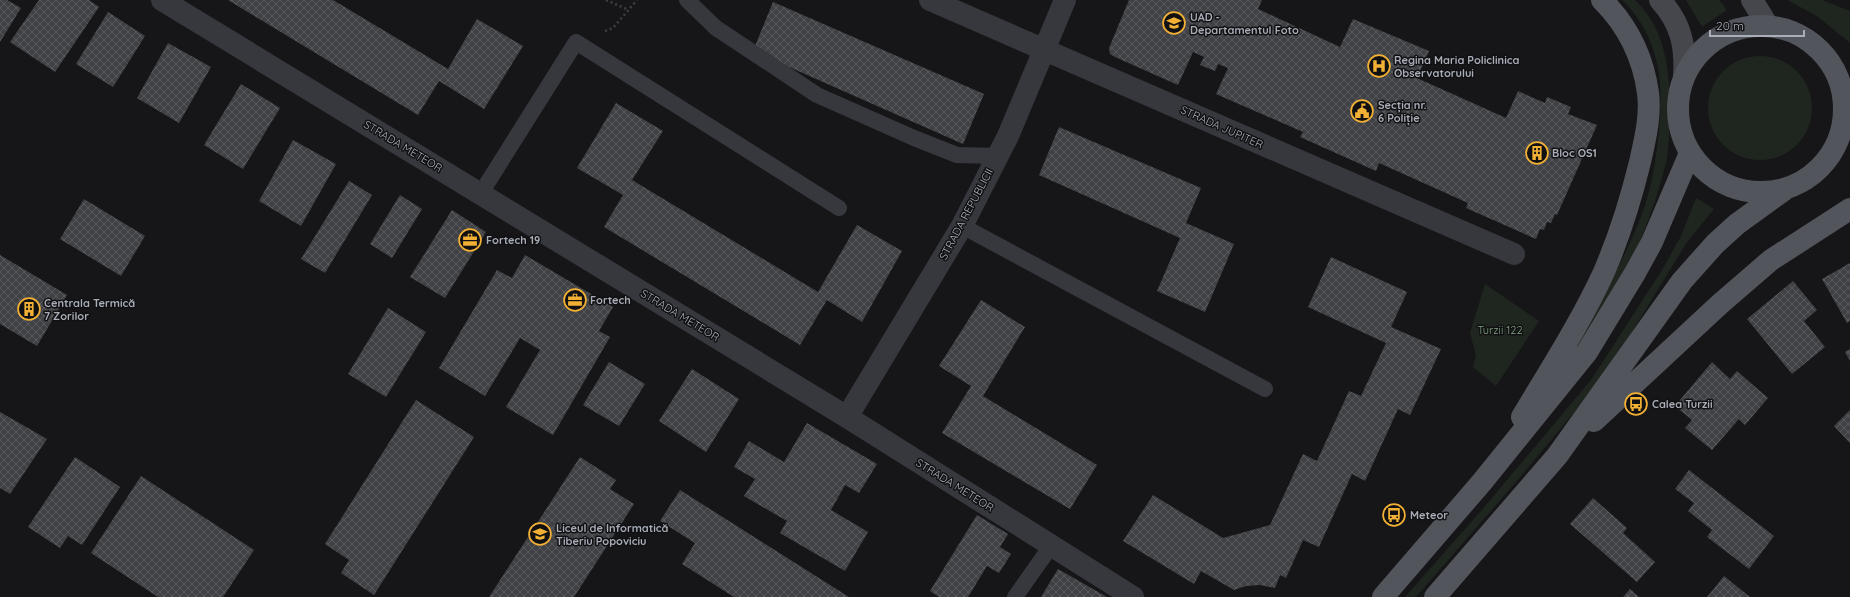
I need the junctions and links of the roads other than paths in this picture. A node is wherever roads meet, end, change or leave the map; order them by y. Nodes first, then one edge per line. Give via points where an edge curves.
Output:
1 (162, 0) edge
2 (687, 0) edge
3 (930, 0) edge
4 (1065, 0) edge
5 (1602, 0) edge
6 (1660, 0) edge
7 (1752, 0) edge
8 (1768, 26) junction
9 (1044, 50) junction
10 (1684, 76) junction
11 (1845, 83) edge
12 (1850, 149) edge
13 (1690, 153) junction
14 (997, 156) junction
15 (1829, 159) junction
16 (1784, 190) junction
17 (481, 193) junction
18 (839, 208) dead end
19 (1850, 209) edge
20 (962, 226) junction
21 (1514, 254) dead end
22 (1265, 389) dead end
23 (848, 417) junction
24 (1557, 456) junction
25 (1482, 482) junction
26 (1051, 546) junction
27 (1015, 597) edge
28 (1133, 597) edge
29 (1383, 597) edge
30 (1436, 597) edge

1 - 17 street, STRADA METEOR
2 - 14 lane via 716,28 817,96 957,155
3 - 9 street, STRADA JUPITER
4 - 9 street, STRADA REPUBLICII
5 - 25 main road via 1618,16 1630,35 1640,59 1648,94 1649,121 1634,189 1604,271 1591,298
6 - 10 main road via 1674,19 1681,36 1685,55
7 - 8 main road
8 - 10 main road via 1742,28 1718,38 1698,54
8 - 11 main road via 1791,31 1812,43
9 - 14 street, STRADA REPUBLICII
9 - 21 street, STRADA JUPITER
10 - 13 main road via 1678,102 1680,128
11 - 15 main road via 1841,136
12 - 15 main road
13 - 16 main road via 1708,174 1731,187 1757,193
13 - 25 main road via 1652,242 1588,352
14 - 20 street, STRADA REPUBLICII
15 - 16 main road via 1809,178
16 - 24 main road via 1737,224 1682,281
17 - 18 lane via 576,42
17 - 23 street, STRADA METEOR
19 - 24 main road via 1771,260
20 - 22 lane
20 - 23 street, STRADA REPUBLICII
23 - 26 street, STRADA METEOR
24 - 30 main road
25 - 29 main road
26 - 27 lane
26 - 28 street, STRADA METEOR

